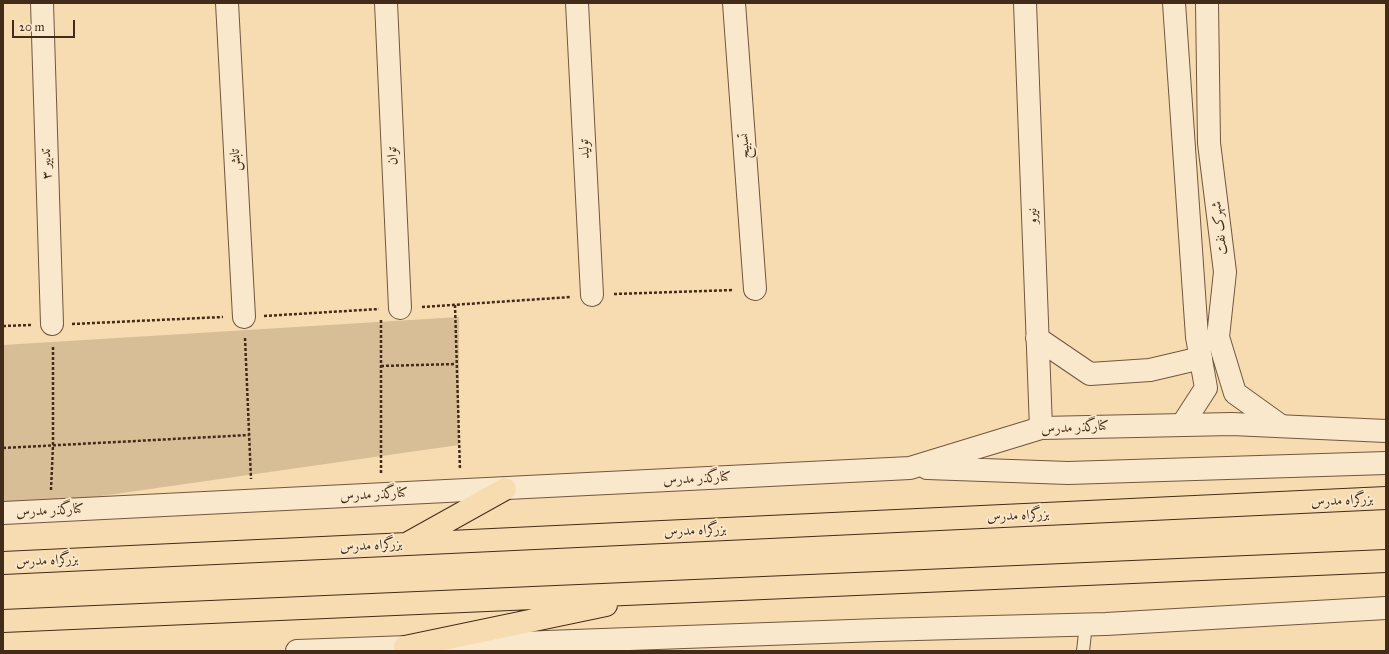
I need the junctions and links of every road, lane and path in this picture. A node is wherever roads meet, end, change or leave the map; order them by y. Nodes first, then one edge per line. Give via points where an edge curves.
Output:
1 (42, 3) edge
2 (227, 3) edge
3 (386, 3) edge
4 (577, 3) edge
5 (734, 3) edge
6 (1025, 3) edge
7 (1174, 3) edge
8 (1206, 3) edge
9 (755, 289) dead end
10 (592, 295) dead end
11 (455, 305) dead end
12 (391, 312) joint
13 (244, 317) joint
14 (52, 324) joint
15 (1037, 338) junction
16 (1201, 358) junction
17 (456, 364) junction
18 (381, 366) junction
19 (1182, 425) junction
20 (1281, 426) junction
21 (1041, 428) junction
22 (1386, 432) edge
23 (249, 435) junction
24 (53, 446) junction
25 (3, 448) edge
26 (1386, 463) edge
27 (910, 468) junction
28 (505, 489) junction
29 (460, 491) junction
30 (381, 495) junction
31 (1386, 498) edge
32 (252, 501) junction
33 (50, 511) junction
34 (3, 513) edge
35 (405, 545) junction
36 (1386, 561) edge
37 (3, 563) edge
38 (668, 592) junction
39 (1386, 608) edge
40 (3, 621) edge
41 (1086, 624) junction
42 (405, 647) junction
43 (347, 650) edge
44 (297, 651) edge
45 (1083, 651) edge

1 - 14 street, تدبیر ۳
2 - 13 street, تابش
3 - 12 street, توان
4 - 10 street, تولید
5 - 9 street, تسبیح
6 - 15 street, نیرو
7 - 16 street, شهرک نفت via 1197,337
8 - 20 street, شهرک نفت via 1209,143 1225,272 1218,337 1235,393
11 - 17 path
12 - 18 path
13 - 23 path
14 - 24 path
15 - 16 street via 1090,374 1150,370
15 - 21 street, نیرو
16 - 19 street, شهرک نفت via 1206,388
17 - 18 path
17 - 29 path
18 - 30 path
19 - 20 street, کنارگذر مدرس
19 - 21 street, کنارگذر مدرس
20 - 22 street, کنارگذر مدرس
21 - 27 street, کنارگذر مدرس
23 - 24 path
23 - 32 path
24 - 25 path
24 - 33 path
26 - 27 street via 1068,473
27 - 28 street, کنارگذر مدرس
28 - 29 street, کنارگذر مدرس
28 - 35 highway
29 - 30 street, کنارگذر مدرس
30 - 32 street, کنارگذر مدرس
31 - 35 highway, بزرگراه مدرس
32 - 33 street, کنارگذر مدرس
33 - 34 street, کنارگذر مدرس
35 - 37 highway, بزرگراه مدرس
36 - 38 highway
38 - 40 highway
38 - 42 highway
39 - 41 street
41 - 42 street
41 - 45 lane
42 - 43 street
43 - 44 street

